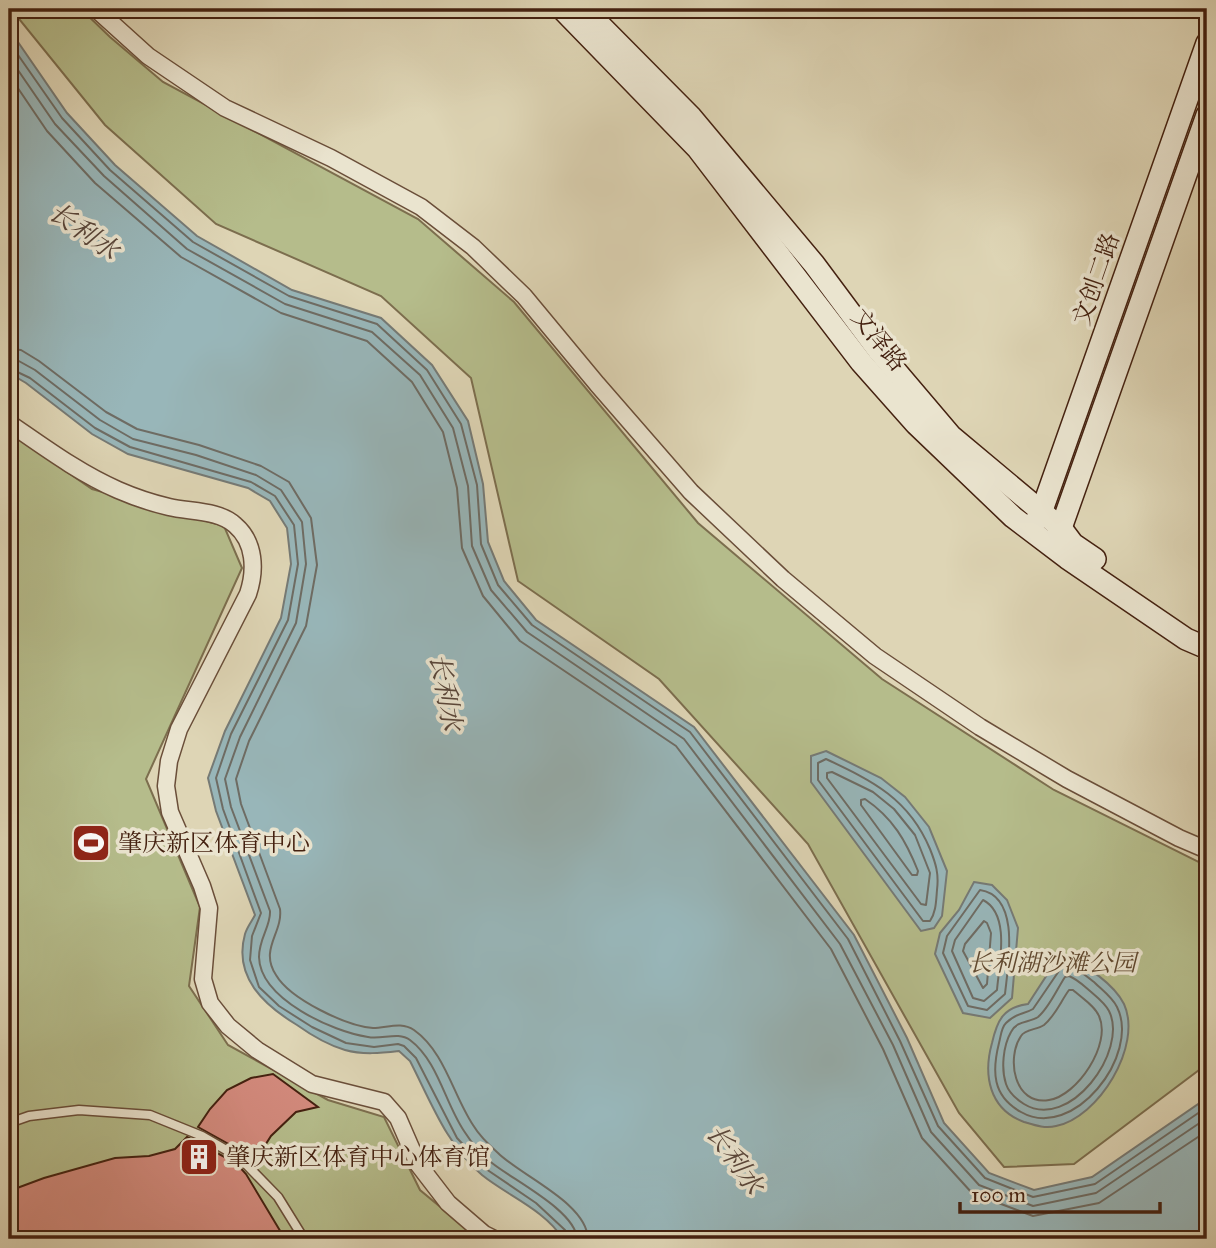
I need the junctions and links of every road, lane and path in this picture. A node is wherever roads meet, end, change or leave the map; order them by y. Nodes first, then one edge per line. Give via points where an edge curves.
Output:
1 (96, 9) edge
2 (562, 9) edge
3 (584, 9) edge
4 (1205, 57) edge
5 (1207, 115) edge
6 (9, 423) edge
7 (1035, 521) junction
8 (1056, 537) junction
9 (1207, 634) edge
10 (1207, 649) edge
11 (1207, 850) edge
12 (9, 1123) edge
13 (304, 1239) edge
14 (494, 1239) edge

1 - 11 street via 148,56 225,108 421,207 473,247 524,296 691,492 783,579 875,656 1067,779
2 - 7 street, 文泽路 via 698,149 861,362 916,424 1013,517
3 - 7 street, 文泽路 via 691,117 951,436
4 - 7 street, 文创二路
5 - 8 street, 文创二路
6 - 14 street via 77,470 119,491 221,516 248,539 254,578 179,729 166,786 170,812 209,908 203,979 210,1003 228,1026 257,1050 312,1084 384,1102 398,1118 418,1164 448,1203
7 - 8 street, 文泽路
8 - 9 street, 文泽路
8 - 10 street, 文泽路 via 1186,639
12 - 13 lane via 79,1110 150,1115 240,1158 278,1197

